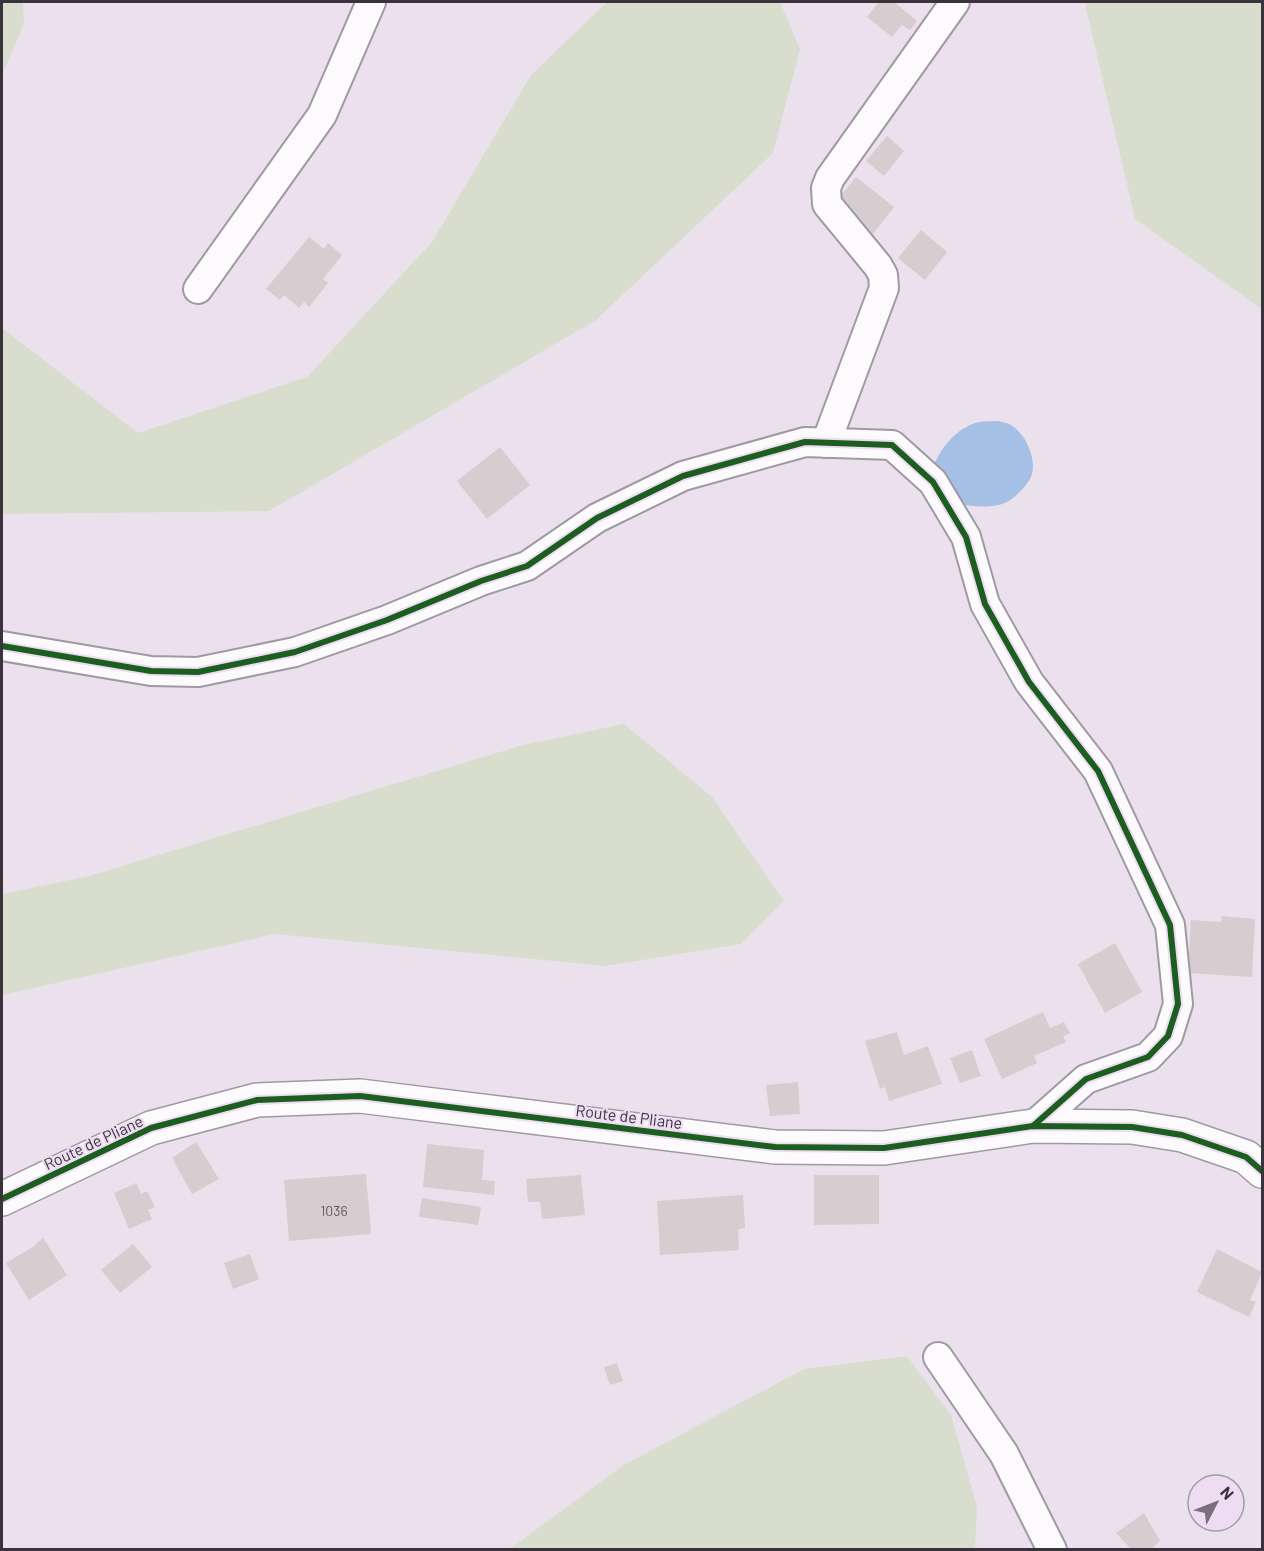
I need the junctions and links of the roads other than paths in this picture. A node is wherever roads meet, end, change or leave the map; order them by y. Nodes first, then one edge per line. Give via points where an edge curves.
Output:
1 (371, 2) edge
2 (955, 2) edge
3 (198, 289) dead end
4 (826, 442) junction
5 (2, 646) edge
6 (1033, 1126) junction
7 (1263, 1171) edge
8 (2, 1199) edge
9 (938, 1357) dead end
10 (1052, 1550) edge

1 - 3 street via 322,115
2 - 4 street via 826,188 827,204 878,266 884,288
4 - 5 street via 805,442 683,476 597,519 527,566 295,652 198,672 151,671
4 - 6 street via 892,445 933,482 966,537 985,604 1029,682 1098,771 1170,925 1178,1004 1168,1036 1148,1058 1086,1079
6 - 7 street, Route de Pliane via 1132,1127 1182,1136 1246,1157
6 - 8 street, Route de Pliane via 884,1148 775,1147 360,1096 257,1100 151,1128
9 - 10 street via 1004,1454

